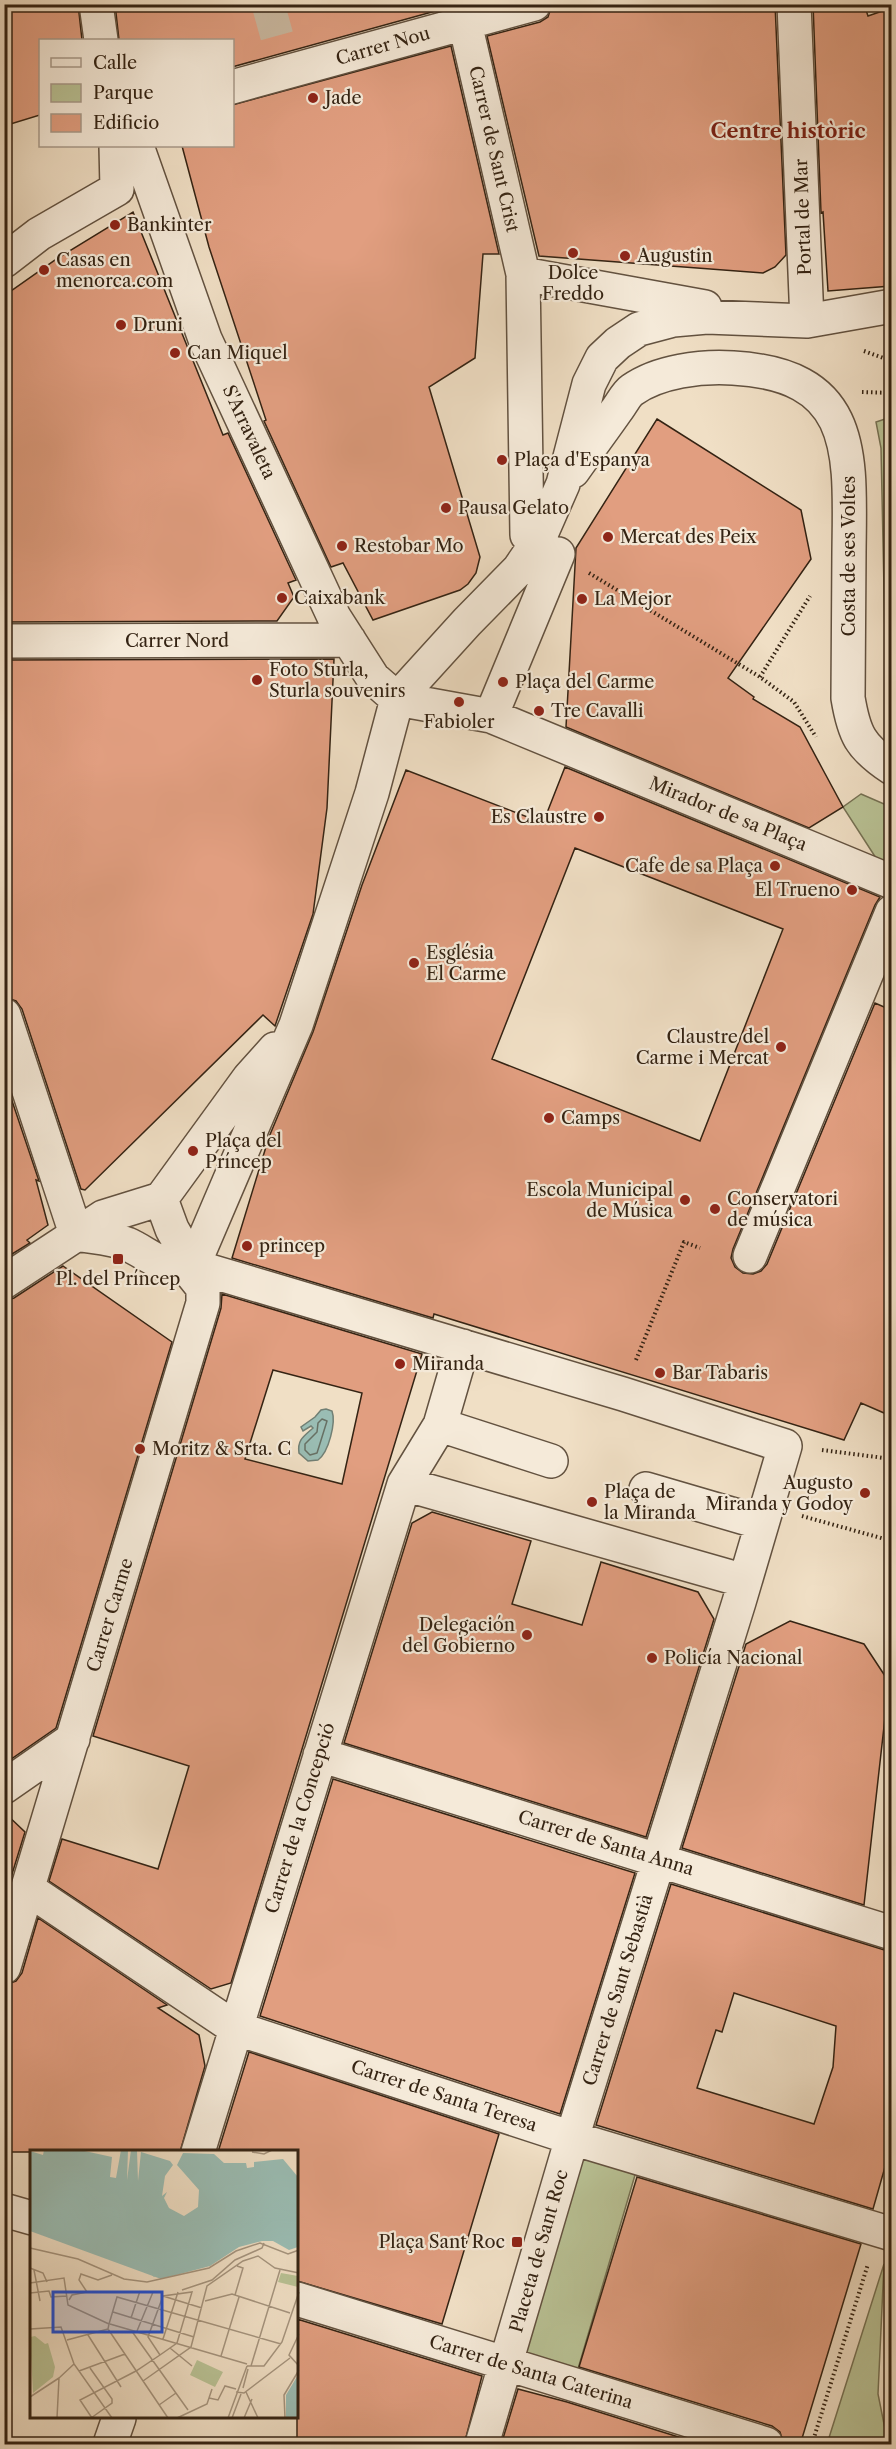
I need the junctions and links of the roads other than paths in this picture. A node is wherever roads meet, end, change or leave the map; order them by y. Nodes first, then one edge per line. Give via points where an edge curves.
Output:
1 (96, 4) edge
2 (534, 4) edge
3 (794, 4) edge
4 (465, 23) junction
5 (101, 39) edge
6 (234, 86) edge
7 (116, 147) edge
8 (137, 147) edge
9 (4, 261) edge
10 (523, 274) junction
11 (891, 306) edge
12 (749, 319) junction
13 (807, 321) junction
14 (563, 484) junction
15 (541, 543) junction
16 (349, 640) junction
17 (4, 641) edge
18 (397, 699) junction
19 (491, 716) junction
20 (891, 768) edge
21 (891, 882) edge
22 (891, 912) edge
23 (4, 1015) edge
24 (296, 1025) junction
25 (161, 1199) junction
26 (76, 1234) junction
27 (750, 1256) dead end
28 (190, 1267) junction
29 (4, 1282) edge
30 (463, 1346) junction
31 (440, 1425) junction
32 (551, 1461) dead end
33 (404, 1484) junction
34 (646, 1489) dead end
35 (765, 1515) junction
36 (742, 1592) junction
37 (73, 1739) junction
38 (320, 1755) junction
39 (4, 1787) edge
40 (659, 1860) junction
41 (28, 1889) junction
42 (891, 1933) edge
43 (4, 1967) edge
44 (236, 2028) junction
45 (572, 2138) junction
46 (199, 2150) edge
47 (4, 2210) edge
48 (30, 2217) edge
49 (885, 2233) edge
50 (298, 2299) edge
51 (507, 2364) junction
52 (118, 2419) edge
53 (111, 2445) edge
54 (482, 2445) edge
55 (766, 2445) edge

1 - 5 street
2 - 4 street, Carrer Nou
3 - 13 street, Portal de Mar
4 - 6 street, Carrer Nou via 283,63
4 - 10 street, Carrer de Sant Crist
7 - 9 street via 117,189 39,234
8 - 16 street, S'Arravaleta via 205,339 334,617
10 - 12 street via 721,310
10 - 15 street, Carrer de Sant Crist
11 - 13 street
12 - 13 street
12 - 14 street via 707,316 673,320 639,329 618,343 602,358 589,384
14 - 15 street
14 - 20 street, Costa de ses Voltes via 631,391 661,376 693,370 754,369 790,379 814,392 838,423 850,468 848,698 853,729 876,757
15 - 18 street
15 - 19 street
16 - 17 street, Carrer Nord
16 - 18 street, S'Arravaleta via 373,678
18 - 19 street, Mirador de sa Plaça
18 - 24 street via 372,793
19 - 21 street, Mirador de sa Plaça
22 - 27 street
23 - 26 street
24 - 25 street via 249,1078
24 - 28 street
25 - 26 street via 103,1217
25 - 28 street, Carrer Carme
26 - 28 street via 127,1244 160,1263
26 - 29 street
28 - 30 street
28 - 37 street, Carrer Carme via 203,1288 203,1303
30 - 31 street
30 - 35 street via 785,1446
31 - 32 street
31 - 33 street
33 - 36 street
33 - 38 street, Carrer de la Concepció
34 - 35 street
35 - 36 street
36 - 40 street, Carrer de Sant Sebastià
37 - 39 street
37 - 41 street, Carrer Carme
38 - 40 street, Carrer de Santa Anna
38 - 44 street, Carrer de la Concepció
40 - 42 street, Carrer de Santa Anna
40 - 45 street, Carrer de Sant Sebastià
41 - 43 street, Carrer Carme
41 - 44 street, Carrer de Santa Teresa
44 - 45 street, Carrer de Santa Teresa
44 - 46 street, Carrer de la Concepció
45 - 49 street, Carrer de Santa Teresa
45 - 51 street, Placeta de Sant Roc
47 - 48 street
50 - 51 street, Carrer de Santa Caterina
51 - 54 street
51 - 55 street, Carrer de Santa Caterina
52 - 53 street

